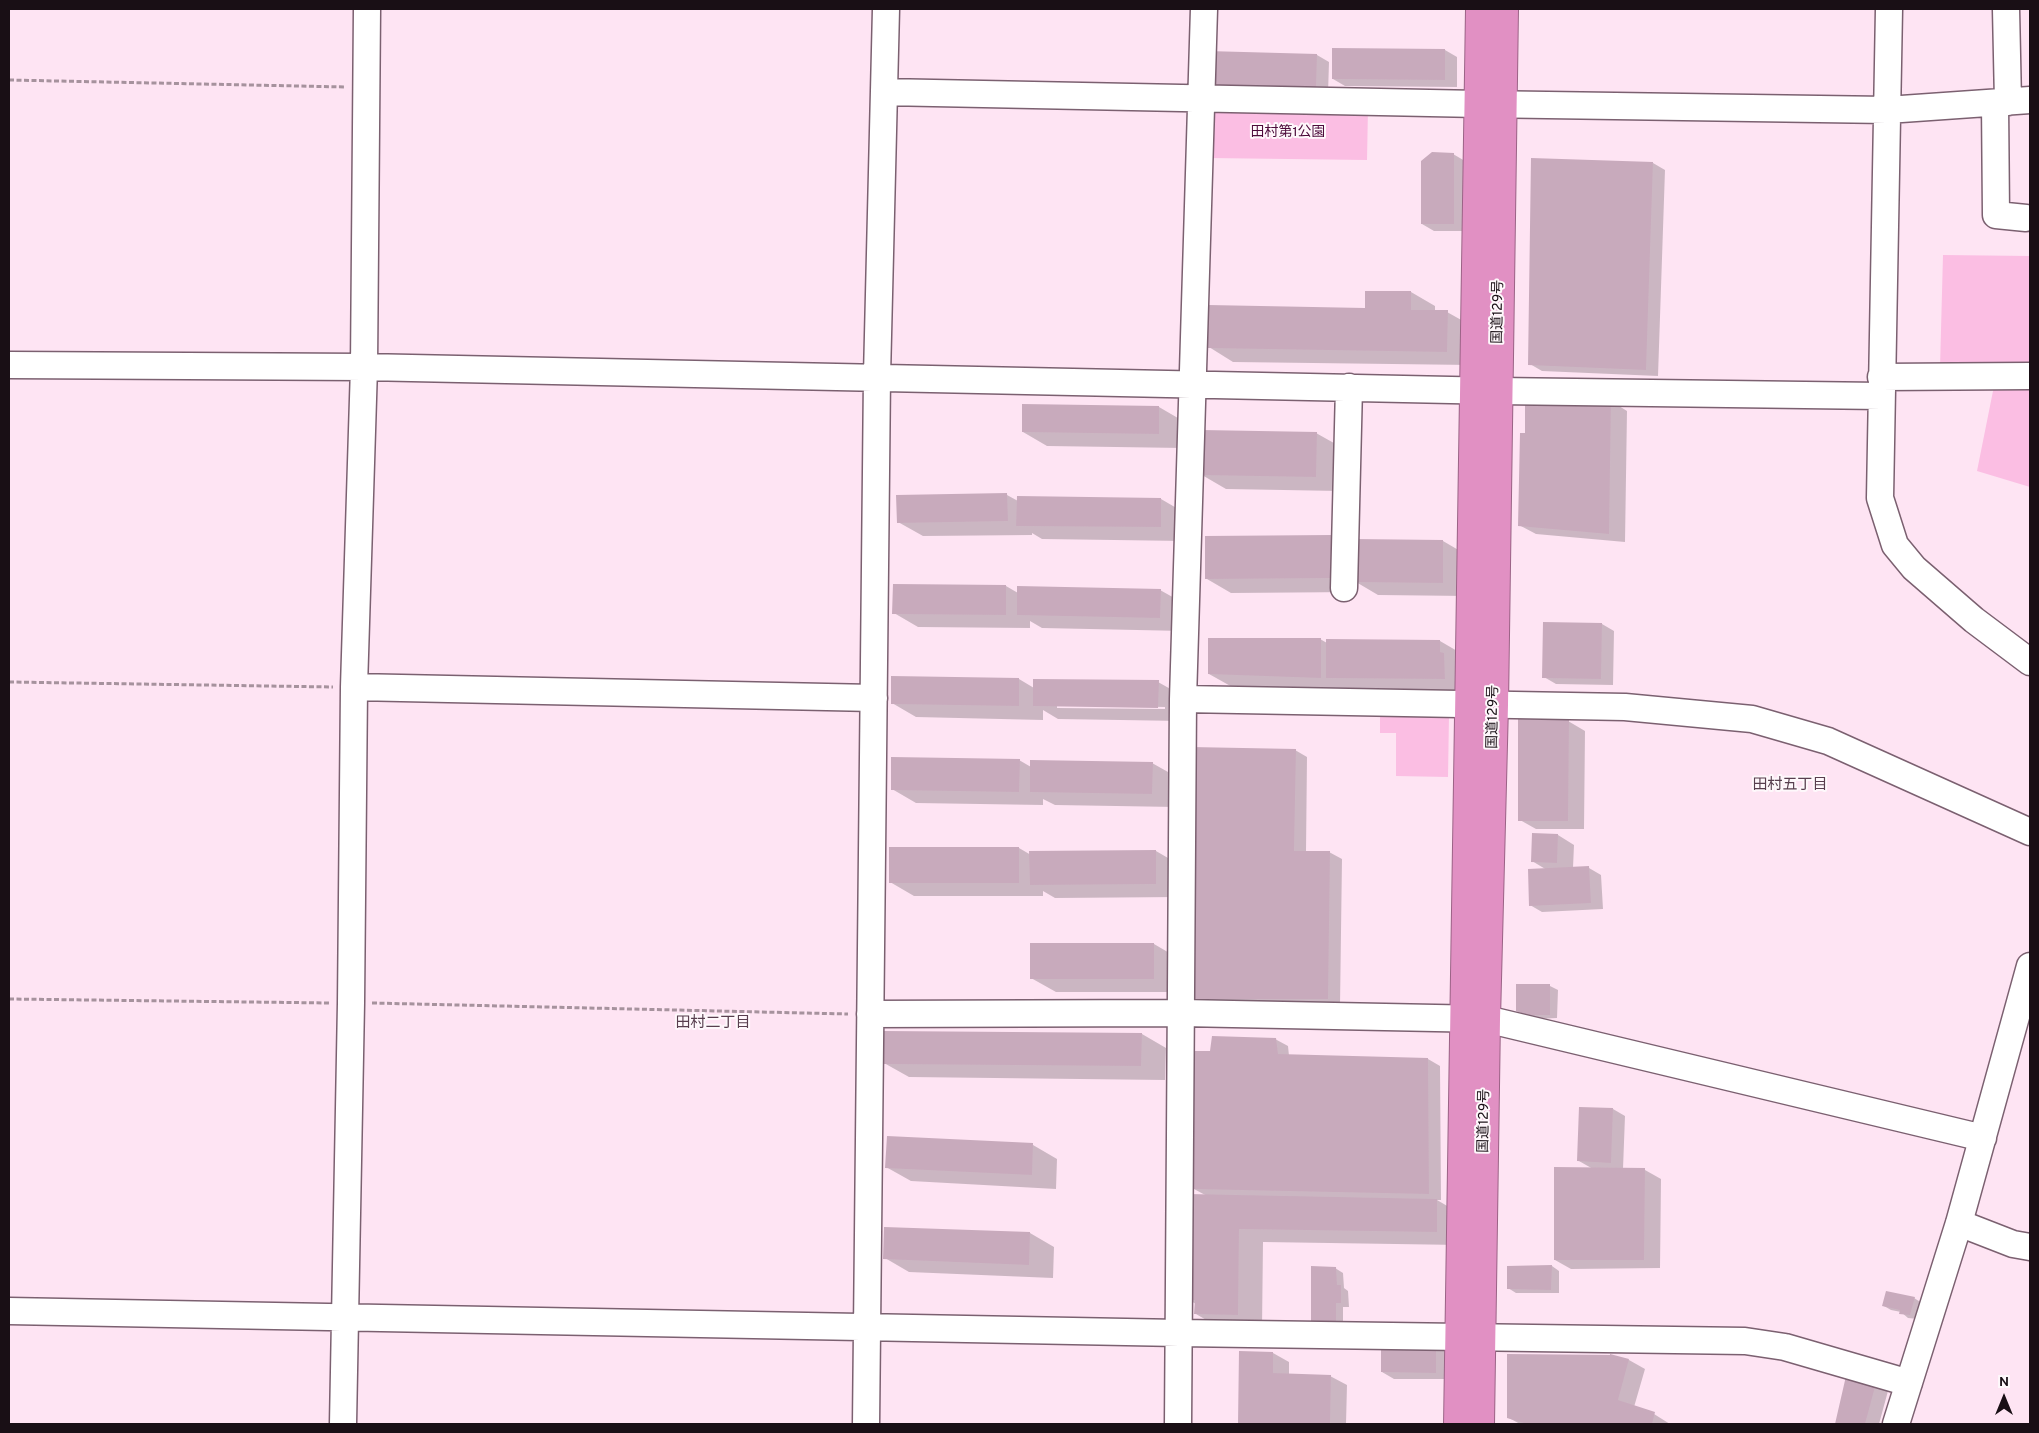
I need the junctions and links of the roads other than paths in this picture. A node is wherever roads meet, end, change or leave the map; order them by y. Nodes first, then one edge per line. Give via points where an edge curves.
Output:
1 (367, 9) edge
2 (886, 9) edge
3 (1204, 9) edge
4 (1480, 9) edge
5 (1504, 9) edge
6 (1889, 9) edge
7 (2006, 9) edge
8 (884, 92) junction
9 (1202, 99) junction
10 (2011, 102) edge
11 (1490, 104) junction
12 (1887, 110) junction
13 (2026, 218) dead end
14 (9, 365) edge
15 (364, 367) junction
16 (878, 376) junction
17 (2030, 376) edge
18 (1192, 383) junction
19 (1349, 387) junction
20 (1881, 387) junction
21 (1486, 390) junction
22 (1344, 588) dead end
23 (2030, 662) edge
24 (354, 687) junction
25 (874, 698) junction
26 (1183, 699) junction
27 (1482, 705) junction
28 (2030, 832) edge
29 (2030, 966) edge
30 (1182, 1013) junction
31 (870, 1014) junction
32 (1475, 1018) junction
33 (1983, 1138) junction
34 (1959, 1223) junction
35 (2030, 1247) edge
36 (9, 1311) edge
37 (346, 1319) junction
38 (868, 1327) junction
39 (1179, 1333) junction
40 (1470, 1338) junction
41 (1909, 1383) junction
42 (343, 1424) edge
43 (866, 1424) edge
44 (1178, 1424) edge
45 (1458, 1424) edge
46 (1480, 1424) edge
47 (1896, 1424) edge

1 - 15 street
2 - 8 street
3 - 9 street
4 - 11 highway, 国道129号
5 - 11 highway, 国道129号
6 - 12 street
7 - 10 street
8 - 9 street
8 - 16 street
9 - 11 street
9 - 18 street
10 - 12 street
10 - 13 street via 1989,218
11 - 12 street
11 - 21 highway, 国道129号
12 - 20 street
14 - 15 street
15 - 16 street
15 - 24 street
16 - 18 street
16 - 25 street
17 - 20 street
18 - 19 street
18 - 26 street
19 - 21 street
19 - 22 street
20 - 21 street
20 - 23 street via 1880,498 1895,545 1921,575
21 - 27 highway, 国道129号
24 - 25 street
24 - 37 street
25 - 31 street
26 - 27 street
26 - 30 street
27 - 28 street via 1625,707 1752,719 1828,741
27 - 32 highway, 国道129号
29 - 33 street
30 - 31 street
30 - 32 street
30 - 39 street
31 - 38 street
32 - 33 street
32 - 40 highway, 国道129号
33 - 34 street
34 - 35 street via 2013,1244
34 - 41 street
36 - 37 street
37 - 38 street
37 - 42 street
38 - 39 street
38 - 43 street
39 - 40 street
39 - 44 street
40 - 41 street via 1745,1341 1785,1347
40 - 45 highway, 国道129号
40 - 46 highway, 国道129号
41 - 47 street

